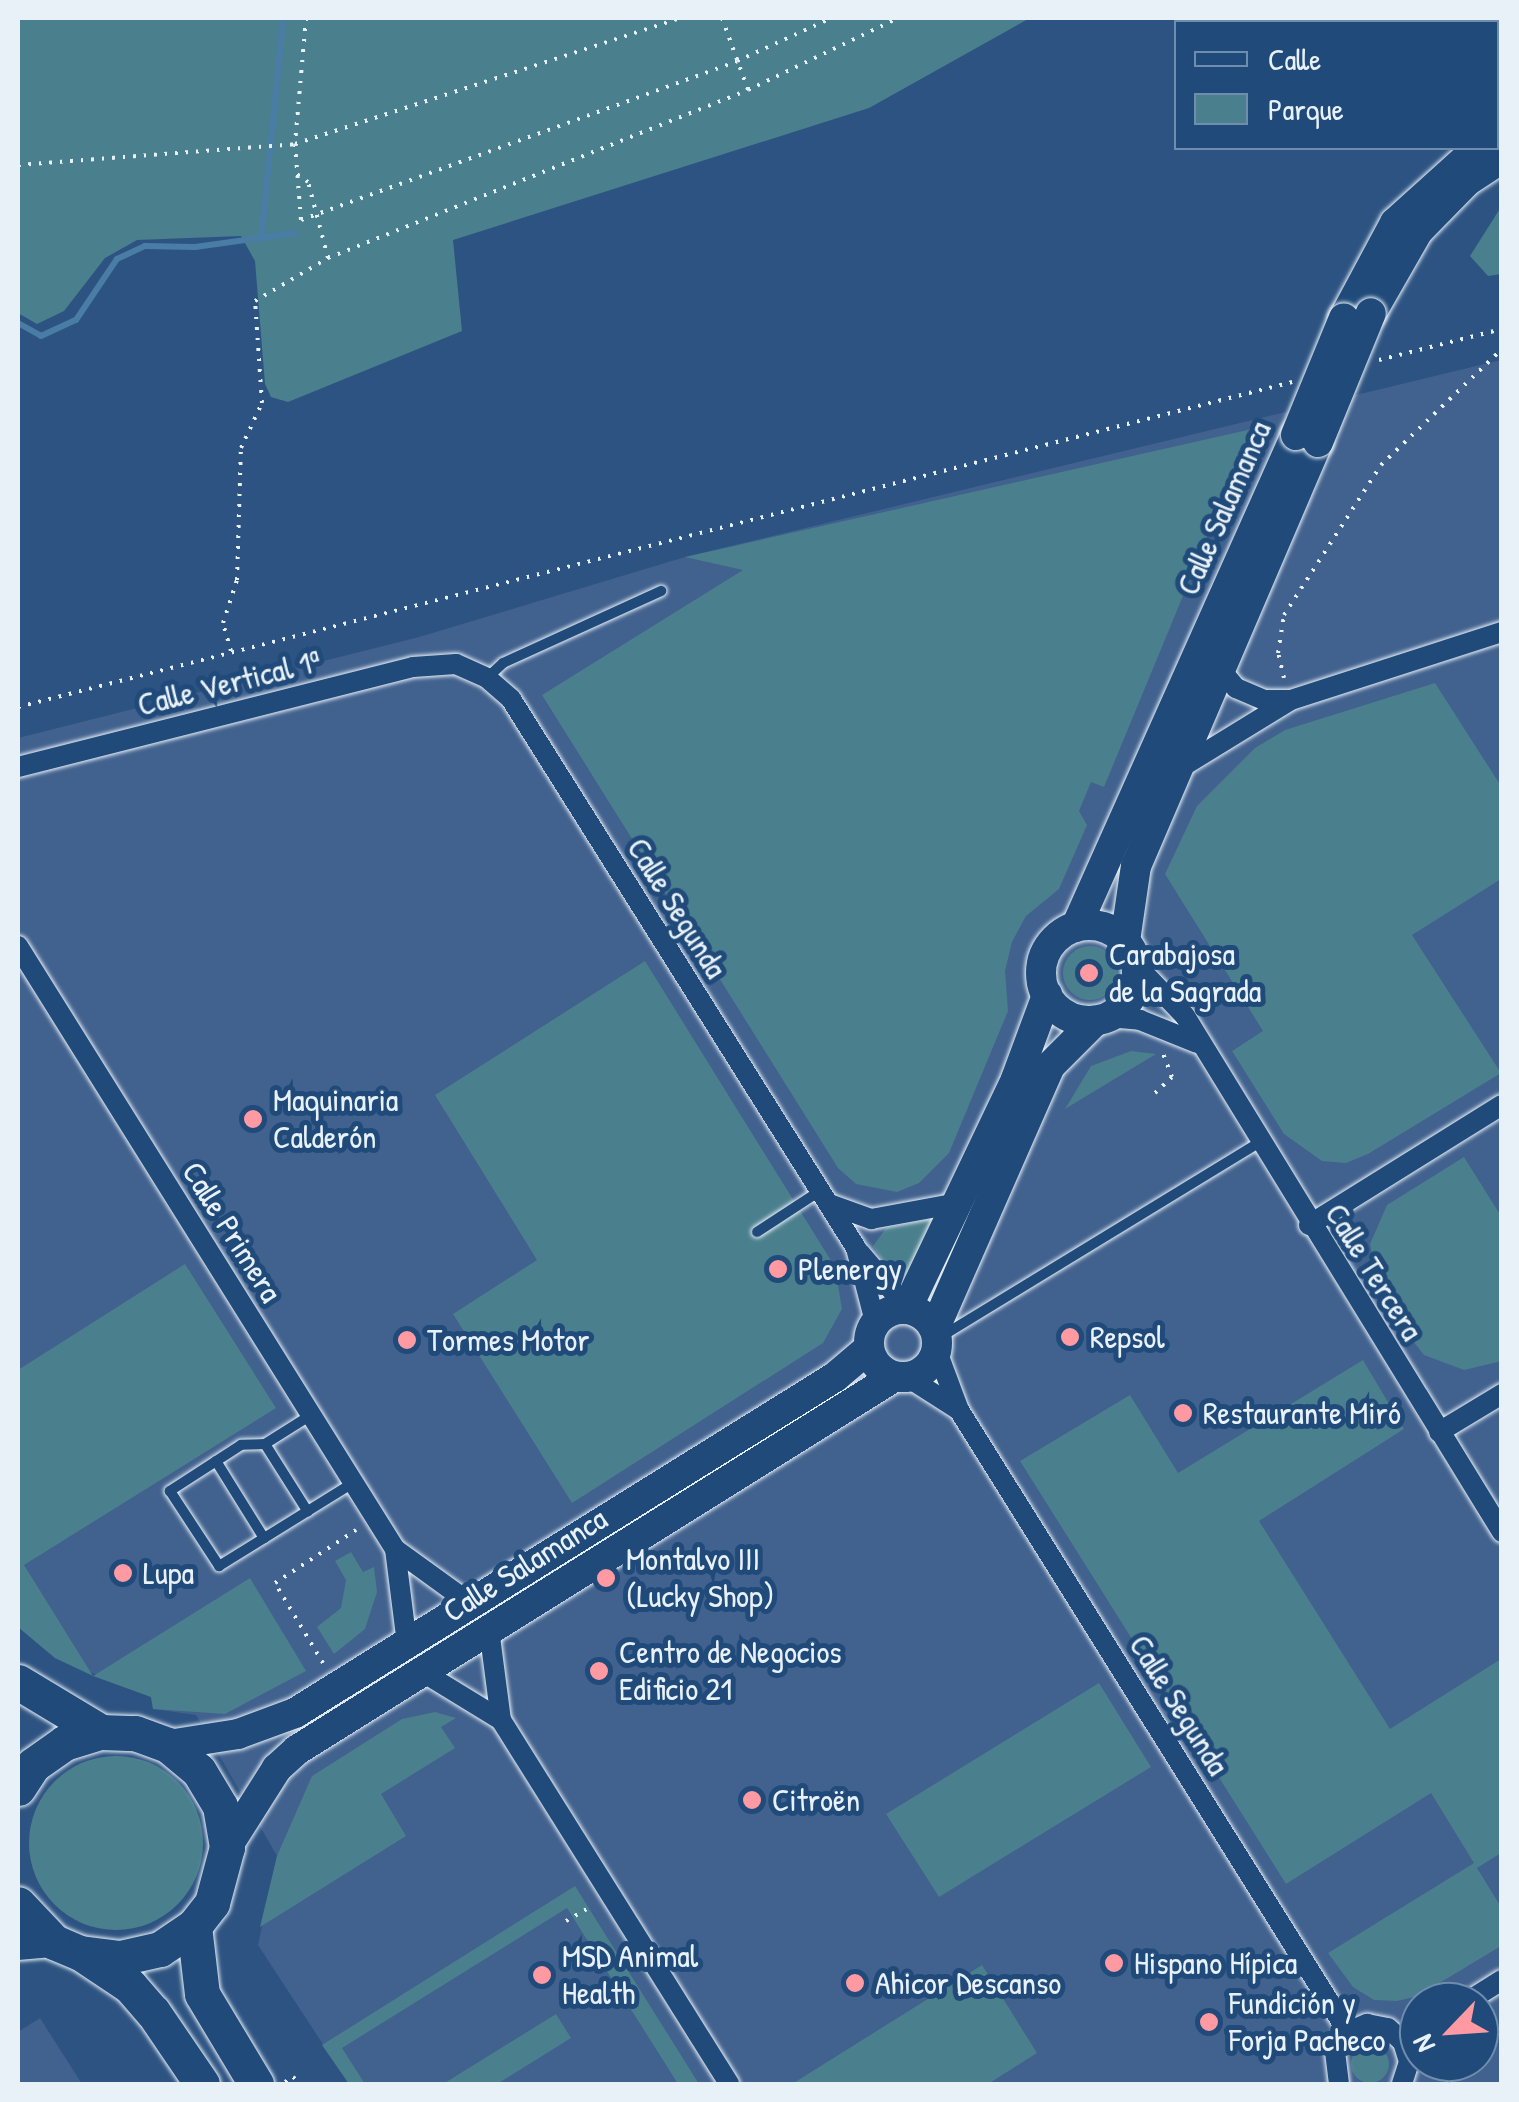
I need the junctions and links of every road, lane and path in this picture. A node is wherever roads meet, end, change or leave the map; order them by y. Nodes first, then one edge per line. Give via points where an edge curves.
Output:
1 (306, 18) edge
2 (682, 18) edge
3 (722, 18) edge
4 (832, 18) edge
5 (898, 18) edge
6 (738, 61) junction
7 (748, 90) junction
8 (295, 144) junction
9 (1476, 150) edge
10 (1502, 158) edge
11 (18, 165) edge
12 (296, 173) junction
13 (314, 214) junction
14 (328, 258) junction
15 (1357, 316) junction
16 (1502, 330) edge
17 (1502, 349) edge
18 (1367, 363) dead end
19 (1310, 378) dead end
20 (1307, 438) junction
21 (661, 591) dead end
22 (1502, 632) edge
23 (231, 652) junction
24 (456, 664) joint
25 (1220, 669) junction
26 (487, 678) junction
27 (1284, 679) dead end
28 (1291, 700) junction
29 (18, 707) edge
30 (18, 768) edge
31 (1178, 769) junction
32 (1076, 927) junction
33 (18, 946) edge
34 (1131, 954) junction
35 (1046, 995) junction
36 (1102, 1019) junction
37 (1197, 1043) junction
38 (1161, 1049) dead end
39 (1155, 1093) dead end
40 (1502, 1104) edge
41 (1259, 1143) junction
42 (824, 1198) junction
43 (958, 1203) junction
44 (1310, 1224) junction
45 (756, 1232) dead end
46 (856, 1248) junction
47 (908, 1308) junction
48 (872, 1336) junction
49 (937, 1339) junction
50 (901, 1378) junction
51 (1502, 1394) edge
52 (959, 1410) junction
53 (311, 1414) junction
54 (1439, 1432) junction
55 (265, 1444) junction
56 (216, 1461) junction
57 (354, 1482) junction
58 (308, 1512) junction
59 (356, 1530) dead end
60 (1502, 1532) edge
61 (264, 1538) junction
62 (396, 1550) junction
63 (480, 1617) junction
64 (414, 1657) junction
65 (325, 1668) dead end
66 (18, 1682) edge
67 (501, 1720) junction
68 (101, 1732) junction
69 (168, 1745) junction
70 (18, 1788) edge
71 (227, 1847) junction
72 (18, 1904) edge
73 (592, 1906) dead end
74 (566, 1920) dead end
75 (194, 1926) junction
76 (18, 1945) edge
77 (67, 1948) junction
78 (1348, 2032) junction
79 (1399, 2033) edge
80 (202, 2084) edge
81 (256, 2084) edge
82 (281, 2084) edge
83 (302, 2084) edge
84 (729, 2084) edge
85 (1337, 2084) edge

1 - 8 path
2 - 8 path
3 - 6 path
4 - 6 path
5 - 7 path
6 - 7 path
6 - 13 path
7 - 14 path
8 - 11 path
8 - 12 path
9 - 15 main road, Calle Salamanca via 1395,223
10 - 15 main road, Calle Salamanca via 1467,181 1418,232
12 - 13 path via 308,182
12 - 13 path via 301,220
13 - 14 path
14 - 23 path via 255,301 262,403 242,448 236,580 223,622
15 - 20 main road, Calle Salamanca, bridge
16 - 18 path
17 - 27 path via 1381,465 1284,616 1278,652
19 - 23 path
20 - 25 main road, Calle Salamanca
20 - 32 main road, Calle Salamanca
21 - 26 lane via 503,663
22 - 28 street
23 - 29 path
24 - 26 street, Calle Segunda
24 - 30 street, Calle Vertical 1ª via 413,667
25 - 28 street via 1236,688 1264,700
25 - 31 main road, Calle Salamanca
26 - 42 street, Calle Segunda via 511,700
28 - 31 street
31 - 34 main road, Calle Salamanca via 1136,866
32 - 34 main road via 1108,929
32 - 35 main road via 1046,954
33 - 53 street, Calle Primera
34 - 36 main road via 1134,991
34 - 37 street, Calle Tercera via 1184,1016
35 - 36 main road via 1072,1018
35 - 43 main road
36 - 37 street via 1140,1020
36 - 49 main road via 1050,1066
37 - 41 street, Calle Tercera
38 - 39 path via 1172,1078
40 - 44 street
41 - 44 street, Calle Tercera
41 - 49 lane
42 - 43 street via 870,1219
42 - 45 lane
42 - 46 street, Calle Segunda
43 - 47 main road
44 - 54 street, Calle Tercera
46 - 47 street, Calle Segunda
46 - 48 street, Calle Segunda
47 - 48 main road
47 - 49 main road
48 - 50 main road via 877,1367
48 - 63 main road, Calle Salamanca via 835,1376
49 - 50 main road via 927,1369
49 - 52 street, Calle Segunda
50 - 52 street, Calle Segunda
50 - 63 main road, Calle Salamanca
51 - 54 street
52 - 78 street, Calle Segunda
53 - 55 lane
53 - 57 street, Calle Primera
54 - 60 street, Calle Tercera
55 - 56 lane via 255,1440
55 - 58 lane
56 - 61 lane
56 - 61 lane via 170,1490 219,1566
57 - 58 lane
57 - 62 street, Calle Primera
58 - 61 lane
59 - 65 path via 275,1583
62 - 63 street, Calle Primera
62 - 64 street, Calle Primera
63 - 64 main road, Calle Salamanca
63 - 67 street
64 - 67 street
64 - 69 main road, Calle Salamanca via 266,1727
64 - 71 main road, Calle Salamanca via 277,1768
66 - 68 highway
67 - 84 street
68 - 69 highway
68 - 70 highway via 64,1743 33,1766
69 - 71 highway via 200,1771 220,1806
71 - 75 highway via 217,1889
72 - 77 highway
73 - 74 path
75 - 77 highway via 160,1949 133,1955
75 - 81 highway via 202,1994
76 - 77 main road
77 - 80 highway via 130,1986
78 - 79 street via 1378,2025
78 - 85 street via 1332,2061
82 - 83 path via 293,2077

